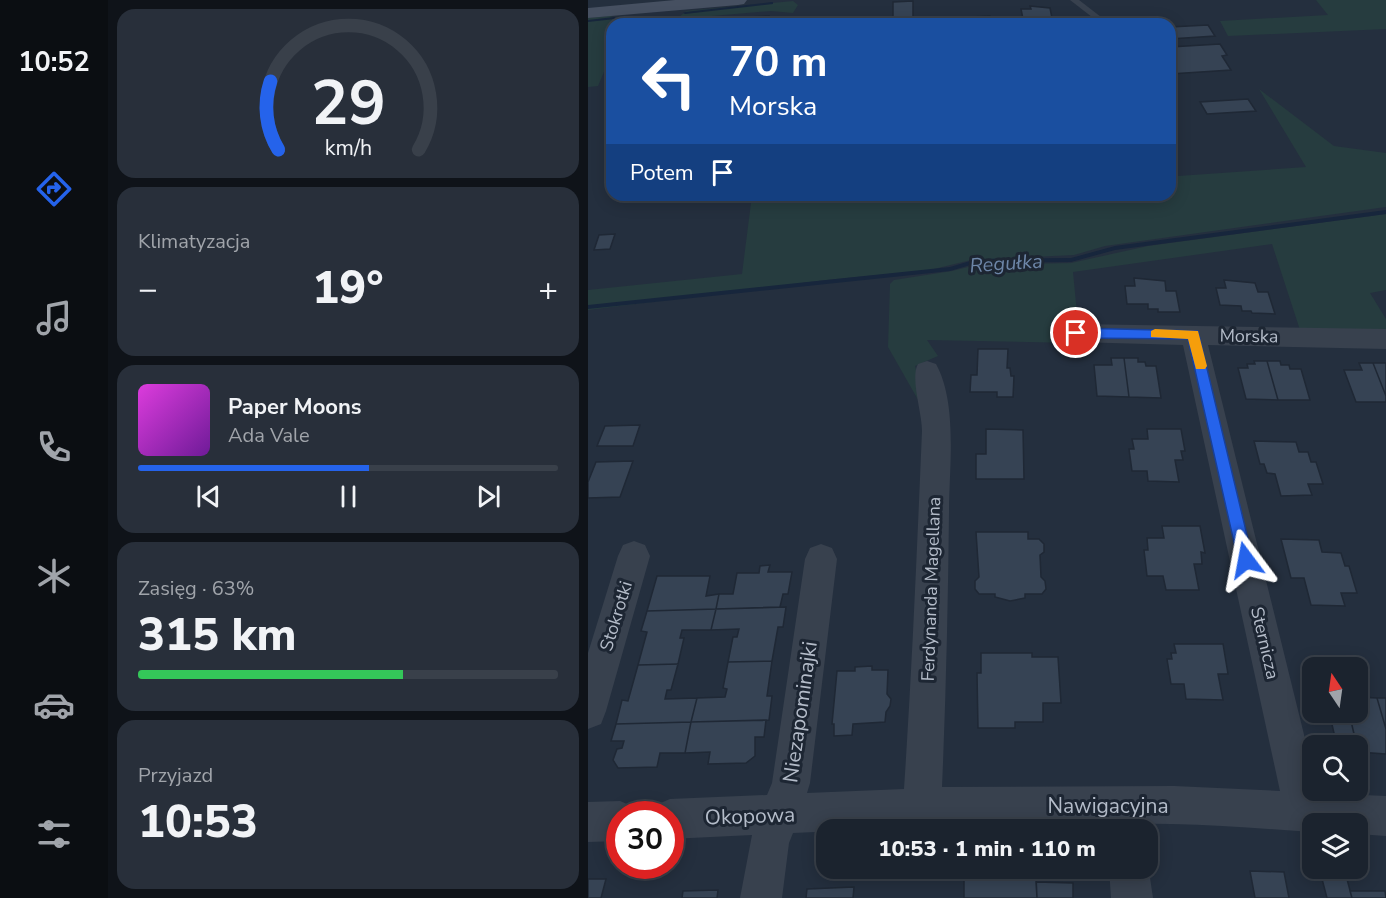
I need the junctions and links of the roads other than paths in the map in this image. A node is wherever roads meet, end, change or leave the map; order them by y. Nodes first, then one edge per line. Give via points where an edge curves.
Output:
1 (622, 0) edge
2 (738, 0) edge
3 (1074, 0) edge
4 (588, 3) edge
5 (588, 13) edge
6 (1098, 18) edge
7 (1076, 333) dead end
8 (1193, 334) junction
9 (1386, 339) edge
10 (927, 371) dead end
11 (634, 556) dead end
12 (821, 559) dead end
13 (588, 711) edge
14 (912, 809) junction
15 (1304, 812) junction
16 (780, 815) junction
17 (1386, 816) edge
18 (684, 818) edge
19 (1124, 818) edge
20 (606, 821) edge
21 (588, 822) edge
22 (1130, 879) edge
23 (761, 898) edge
24 (1132, 898) edge

1 - 4 main road
2 - 5 main road
3 - 6 lane
7 - 8 street, Morska
8 - 9 street, Morska
8 - 15 street, Sternicza
10 - 14 street, Ferdynanda Magellana via 936,416 931,635
11 - 13 street, Stokrotki
12 - 16 street, Niezapominajki via 791,783
14 - 16 street, Okopowa
14 - 19 street, Nawigacyjna
15 - 17 street, Nawigacyjna
15 - 19 street, Nawigacyjna via 1174,806
16 - 18 street, Okopowa
16 - 23 street, Niezapominajki via 769,843
20 - 21 street
22 - 24 street

